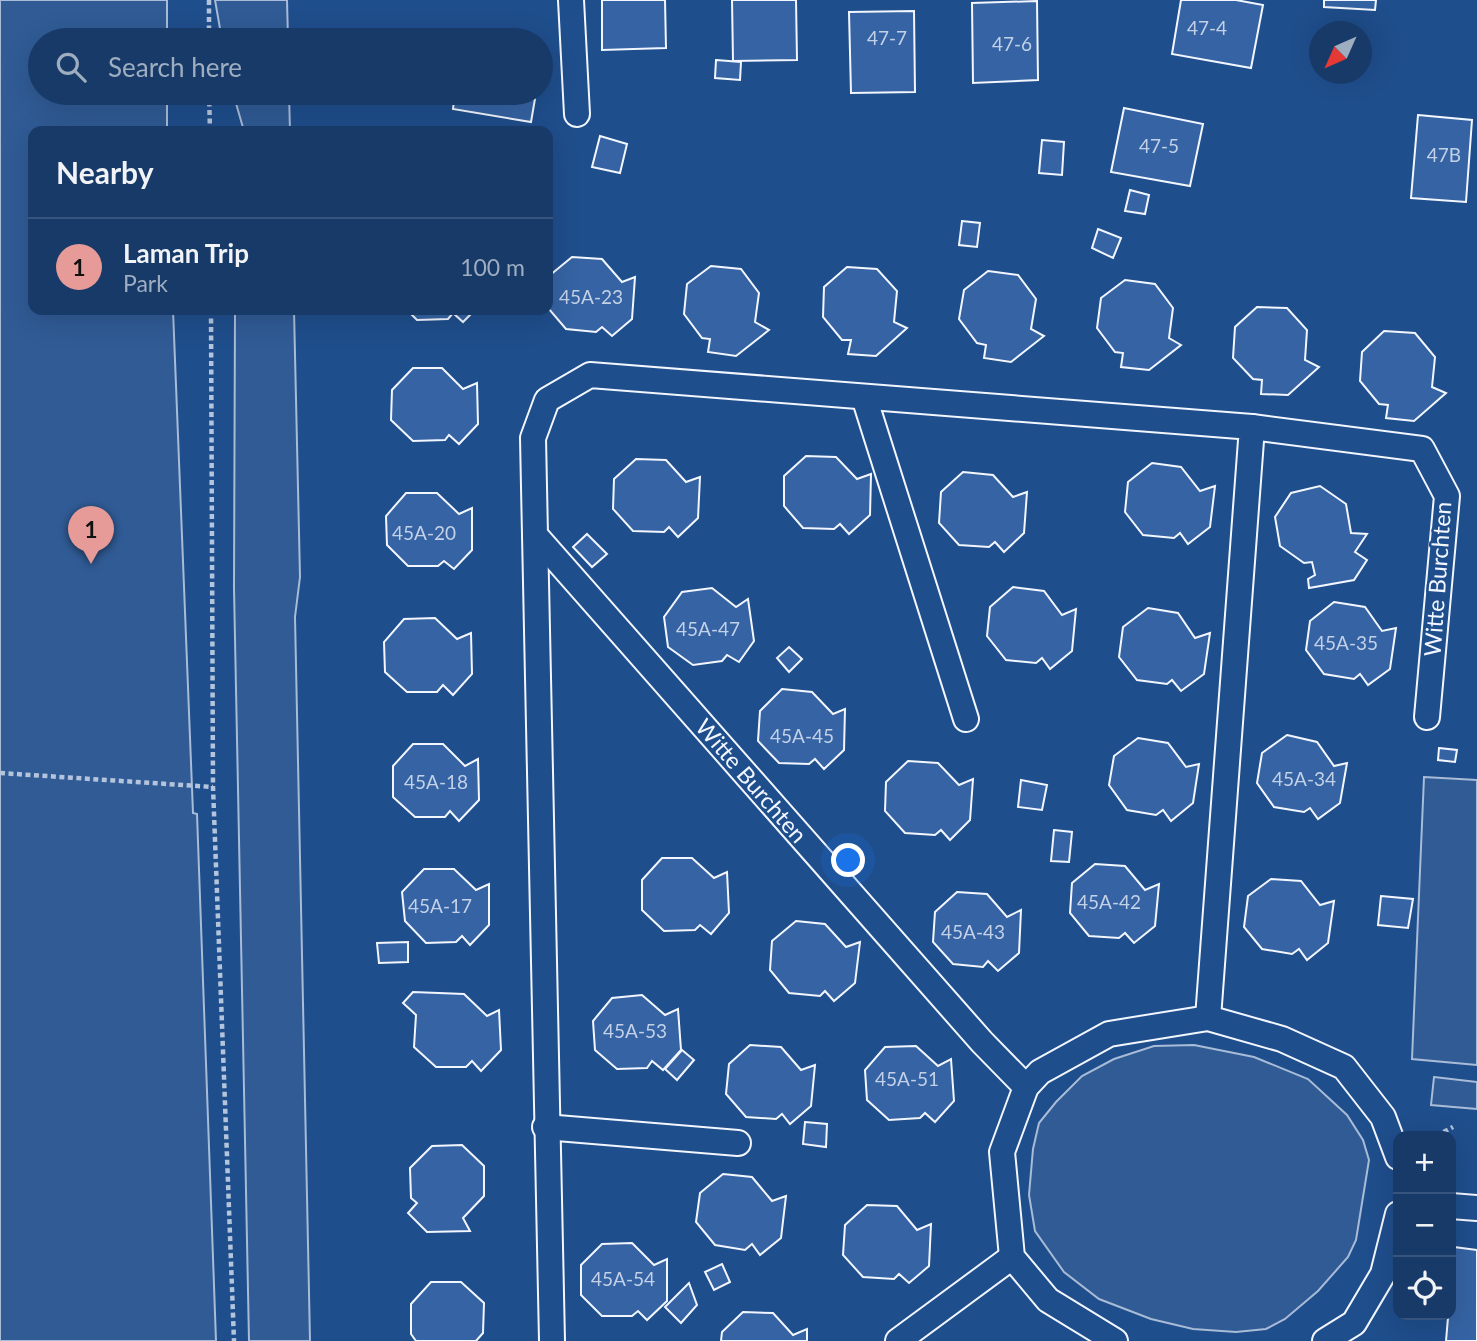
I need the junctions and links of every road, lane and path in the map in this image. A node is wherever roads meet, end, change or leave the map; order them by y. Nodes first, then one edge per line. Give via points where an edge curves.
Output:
1 (209, 0) edge
2 (570, 0) edge
3 (209, 28) edge
4 (209, 105) edge
5 (577, 114) dead end
6 (209, 126) edge
7 (211, 315) edge
8 (864, 397) junction
9 (1252, 427) junction
10 (535, 535) junction
11 (1427, 716) dead end
12 (966, 719) dead end
13 (0, 773) edge
14 (214, 787) junction
15 (1208, 1018) junction
16 (1026, 1087) junction
17 (545, 1127) junction
18 (1453, 1127) dead end
19 (1445, 1131) edge
20 (737, 1143) dead end
21 (1393, 1144) edge
22 (1456, 1206) edge
23 (1477, 1208) edge
24 (1393, 1234) edge
25 (1012, 1256) junction
26 (234, 1341) edge
27 (552, 1341) edge
28 (898, 1341) edge
29 (1115, 1341) edge
30 (1325, 1341) edge

1 - 3 path
2 - 5 lane
4 - 6 path
7 - 14 path
8 - 9 lane, Witte Burchten
8 - 10 lane, Witte Burchten via 590,375 547,400 533,438
8 - 12 lane
9 - 11 lane, Witte Burchten via 1422,449 1447,496
9 - 15 lane
10 - 16 lane, Witte Burchten
10 - 17 lane, Witte Burchten
13 - 14 path
14 - 26 path
15 - 16 lane via 1109,1034 1040,1072
15 - 21 lane via 1282,1039 1344,1068 1383,1117
16 - 25 lane via 1002,1152
17 - 20 lane
17 - 27 lane, Witte Burchten
18 - 19 path
22 - 23 lane
24 - 30 lane via 1383,1274 1354,1323
25 - 28 lane
25 - 29 lane via 1048,1300

